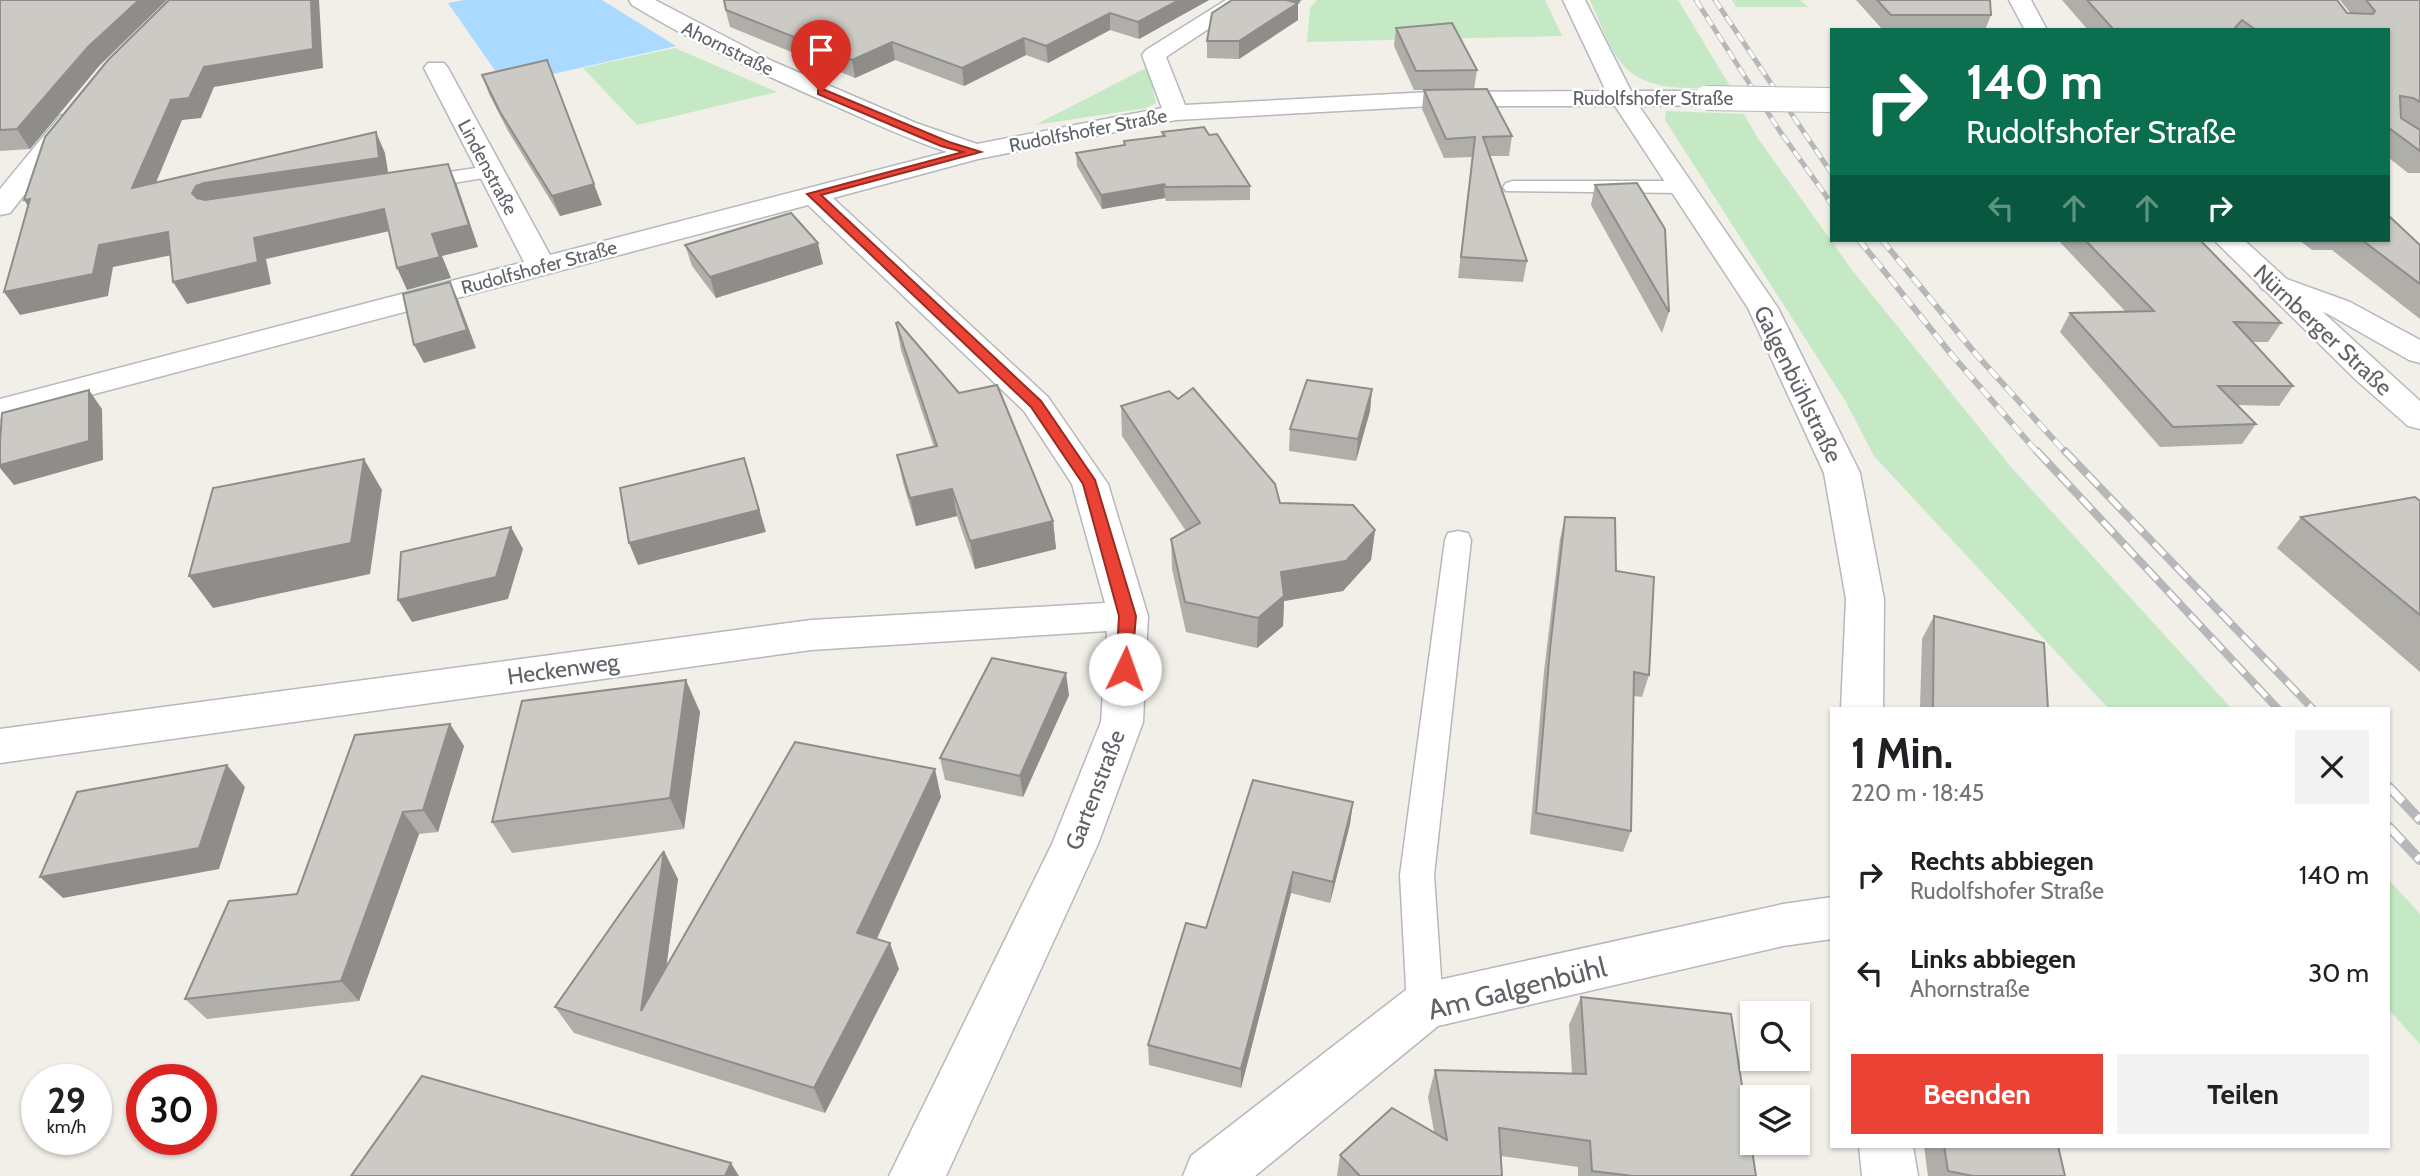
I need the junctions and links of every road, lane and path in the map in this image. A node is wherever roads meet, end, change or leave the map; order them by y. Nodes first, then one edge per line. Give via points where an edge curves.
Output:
1 (640, 0) edge
2 (1241, 0) edge
3 (1574, 0) edge
4 (2020, 0) edge
5 (2035, 28) edge
6 (436, 68) dead end
7 (1622, 97) junction
8 (1830, 100) edge
9 (82, 105) edge
10 (1176, 113) junction
11 (976, 152) junction
12 (489, 172) junction
13 (394, 187) edge
14 (1513, 187) dead end
15 (1681, 187) junction
16 (813, 194) junction
17 (0, 207) edge
18 (2230, 242) edge
19 (541, 266) junction
20 (2273, 283) junction
21 (2420, 353) edge
22 (0, 409) edge
23 (2420, 419) edge
24 (1458, 541) dead end
25 (1128, 616) junction
26 (1862, 707) edge
27 (0, 746) edge
28 (1830, 918) edge
29 (1425, 1006) junction
30 (1886, 1148) edge
31 (917, 1176) edge
32 (1211, 1176) edge
33 (1890, 1176) edge

1 - 11 street, Ahornstraße via 725,48 801,83 945,144
2 - 10 street via 1154,55
3 - 7 street, Galgenbühlstraße
4 - 5 street
6 - 12 street, Lindenstraße
7 - 8 street, Rudolfshofer Straße, bridge
7 - 10 street, Rudolfshofer Straße via 1343,102
7 - 15 street, Galgenbühlstraße
9 - 17 street
10 - 11 street, Rudolfshofer Straße
11 - 16 street, Rudolfshofer Straße
12 - 13 lane
12 - 19 street, Lindenstraße
14 - 15 lane
15 - 26 street, Galgenbühlstraße via 1763,308 1842,473 1865,599
16 - 19 street, Rudolfshofer Straße
16 - 25 street, Gartenstraße via 1036,404 1090,484
18 - 20 street, Nürnberger Straße
19 - 22 street, Rudolfshofer Straße
20 - 21 street via 2339,309
20 - 23 street, Nürnberger Straße
24 - 29 lane via 1417,875
25 - 27 street, Heckenweg via 811,635
25 - 31 street, Gartenstraße via 1122,722 1075,844
28 - 29 street, Am Galgenbühl
29 - 32 street, Am Galgenbühl
30 - 33 street

